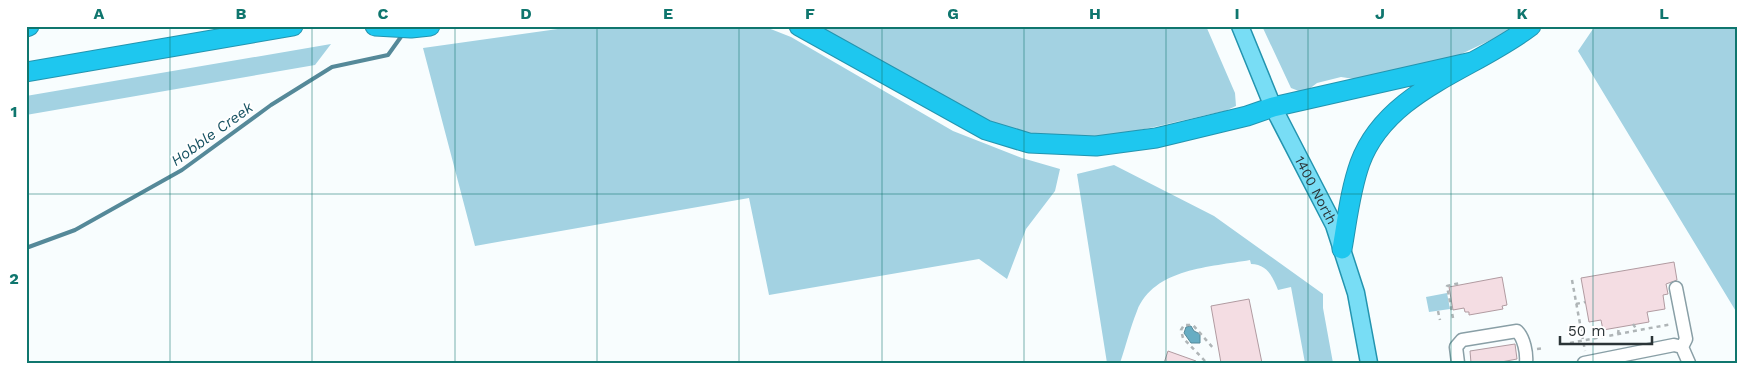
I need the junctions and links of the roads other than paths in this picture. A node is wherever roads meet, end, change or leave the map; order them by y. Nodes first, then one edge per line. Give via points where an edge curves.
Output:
1 (293, 26) edge
2 (374, 26) edge
3 (430, 26) edge
4 (799, 26) edge
5 (1240, 26) edge
6 (1531, 26) edge
7 (1472, 62) junction
8 (26, 72) edge
9 (1273, 108) junction
10 (1342, 249) junction
11 (1676, 288) dead end
12 (1682, 347) junction
13 (1584, 358) edge
14 (1369, 363) edge
15 (1458, 363) edge
16 (1526, 363) edge
17 (1689, 363) edge

1 - 8 highway
2 - 3 highway
4 - 9 highway via 986,130 1029,143 1096,146 1156,138
5 - 9 main road, 1400 North
6 - 7 highway via 1501,48
7 - 9 highway
7 - 10 highway via 1401,105 1379,128 1360,163
9 - 10 main road, 1400 North via 1323,201
10 - 14 main road, 1400 North via 1356,293
11 - 12 lane via 1686,339
12 - 13 lane via 1655,347
12 - 17 lane
15 - 16 lane via 1456,348 1462,340 1517,331 1527,356

